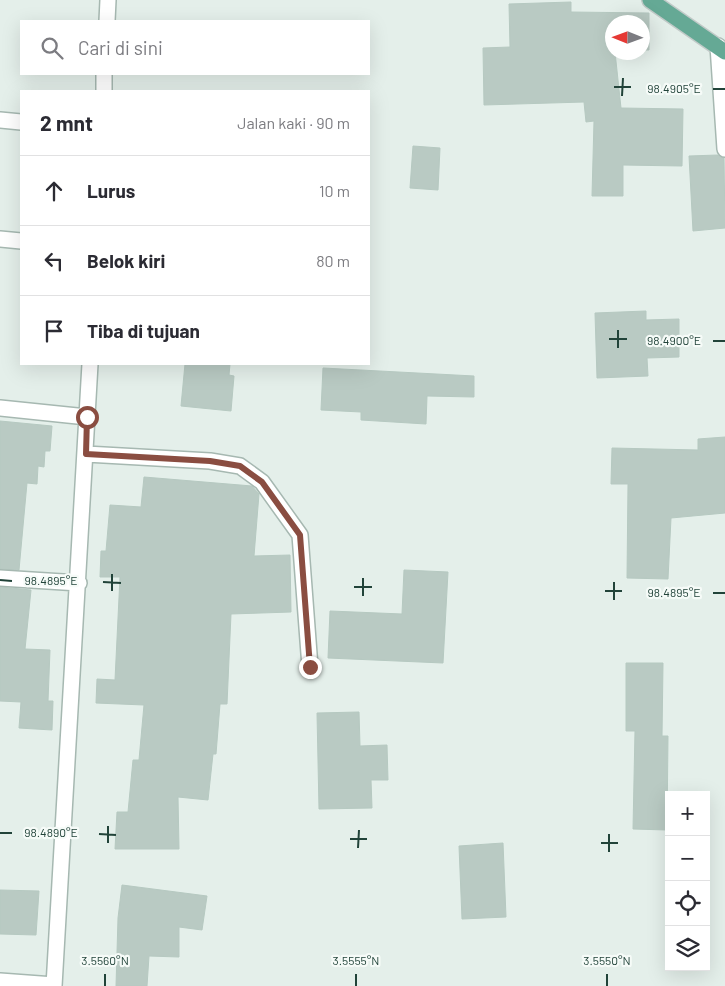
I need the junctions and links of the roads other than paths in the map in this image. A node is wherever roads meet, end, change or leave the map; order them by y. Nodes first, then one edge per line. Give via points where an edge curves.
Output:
1 (108, 0) edge
2 (650, 0) edge
3 (107, 20) edge
4 (722, 49) edge
5 (104, 75) edge
6 (104, 90) edge
7 (0, 120) edge
8 (20, 122) edge
9 (725, 149) edge
10 (0, 239) edge
11 (20, 241) edge
12 (90, 365) edge
13 (0, 408) edge
14 (87, 417) junction
15 (86, 454) junction
16 (0, 578) edge
17 (79, 583) junction
18 (310, 667) dead end
19 (0, 980) edge
20 (54, 986) edge

1 - 3 street
2 - 4 main road
4 - 9 street
5 - 6 street
7 - 8 street
10 - 11 street
12 - 14 street
13 - 14 street
14 - 15 street
15 - 17 street
15 - 18 street via 210,461 240,466 262,482 300,535
16 - 17 street
17 - 20 street
19 - 20 street

